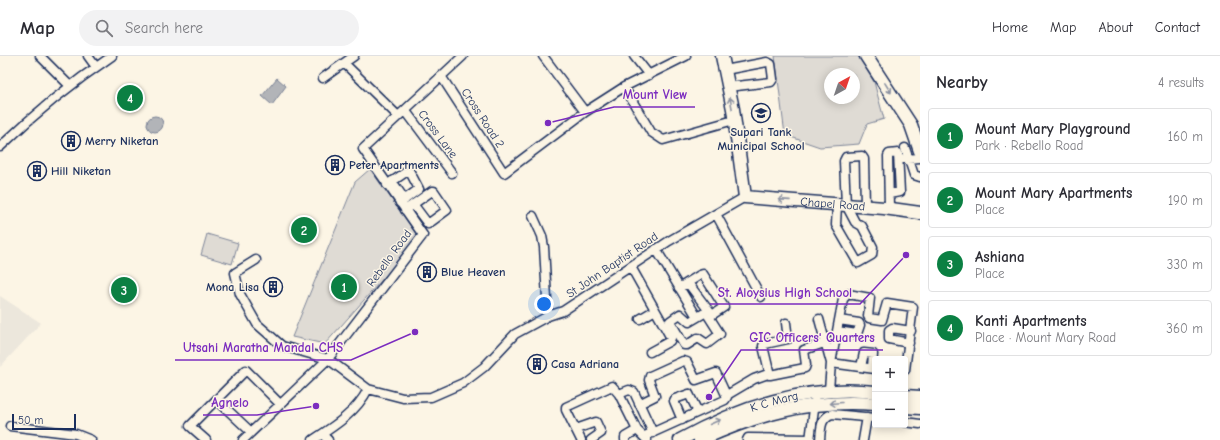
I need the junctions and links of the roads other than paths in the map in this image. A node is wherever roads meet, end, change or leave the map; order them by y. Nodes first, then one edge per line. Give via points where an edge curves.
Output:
1 (40, 56) edge
2 (88, 56) edge
3 (112, 56) edge
4 (354, 56) edge
5 (463, 56) edge
6 (543, 56) edge
7 (634, 56) edge
8 (686, 56) edge
9 (772, 56) edge
10 (866, 56) edge
11 (344, 63) junction
12 (724, 64) edge
13 (96, 67) junction
14 (649, 75) junction
15 (441, 76) junction
16 (323, 78) dead end
17 (70, 86) junction
18 (624, 87) junction
19 (728, 87) junction
20 (405, 110) junction
21 (585, 112) junction
22 (398, 116) junction
23 (734, 120) junction
24 (0, 147) edge
25 (905, 148) dead end
26 (920, 152) edge
27 (908, 158) junction
28 (920, 158) edge
29 (899, 159) junction
30 (452, 173) dead end
31 (920, 177) edge
32 (389, 183) junction
33 (889, 194) junction
34 (745, 197) junction
35 (403, 204) junction
36 (413, 204) dead end
37 (842, 204) junction
38 (865, 206) junction
39 (889, 208) junction
40 (716, 214) junction
41 (920, 214) edge
42 (533, 216) dead end
43 (656, 249) junction
44 (256, 260) dead end
45 (631, 267) junction
46 (688, 283) junction
47 (679, 288) junction
48 (761, 296) dead end
49 (656, 310) junction
50 (548, 316) junction
51 (697, 318) junction
52 (640, 319) dead end
53 (819, 319) dead end
54 (839, 320) junction
55 (786, 323) dead end
56 (837, 331) junction
57 (911, 331) junction
58 (910, 342) junction
59 (824, 343) junction
60 (650, 352) dead end
61 (873, 356) edge
62 (908, 356) edge
63 (328, 359) junction
64 (831, 363) junction
65 (861, 367) junction
66 (872, 368) edge
67 (768, 374) junction
68 (368, 390) junction
69 (823, 391) junction
70 (870, 391) edge
71 (619, 394) junction
72 (727, 395) junction
73 (908, 396) edge
74 (920, 397) edge
75 (217, 400) junction
76 (280, 404) junction
77 (639, 404) junction
78 (870, 404) edge
79 (815, 405) junction
80 (908, 407) edge
81 (920, 408) edge
82 (698, 412) junction
83 (737, 418) junction
84 (871, 418) edge
85 (682, 420) junction
86 (908, 422) edge
87 (920, 424) edge
88 (10, 426) dead end
89 (576, 429) junction
90 (637, 430) junction
91 (251, 432) junction
92 (648, 436) edge
93 (325, 437) edge
94 (90, 440) edge
95 (206, 440) edge
96 (243, 440) edge
97 (313, 440) edge
98 (581, 440) edge
99 (590, 440) edge
100 (624, 440) edge
101 (680, 440) edge
102 (700, 440) edge
103 (747, 440) edge
104 (799, 440) edge
105 (810, 440) edge
106 (820, 440) edge
107 (863, 440) edge

1 - 17 street
2 - 13 street
3 - 13 street
4 - 11 street
5 - 15 street
6 - 21 street
7 - 14 street
8 - 14 street
9 - 12 street via 767,59
10 -> 26 main road via 911,125
11 - 16 street
11 - 22 street
12 - 19 main road
12 - 19 street via 771,64 771,82
13 - 17 street
14 - 18 street
15 - 20 street
15 - 21 street, Cross Road 2 via 504,173
17 - 24 street
18 - 21 street
18 - 23 street via 651,132 663,140
23 -> 19 main road
20 - 22 street
20 - 30 street, Cross Lane
22 - 32 street, Rebello Road via 363,149
23 - 34 main road
25 - 27 street
27 - 28 street
27 - 29 street
27 - 31 street via 914,175
29 - 33 street via 900,192
29 - 33 street via 898,154 888,155
32 - 35 street, Rebello Road
32 - 35 street via 410,172 420,187
33 - 39 street
37 -> 34 main road, Chapel Road
34 - 40 street, St John Baptist Road
35 - 36 street
35 - 63 street, Rebello Road via 423,235
37 - 37 street via 855,222 862,226 873,247 872,255 858,263 836,225
37 - 38 main road, Chapel Road
37 - 38 street via 844,159 862,156
38 - 39 main road, Chapel Road
39 - 41 main road, Chapel Road
40 - 43 street, St John Baptist Road
40 - 48 street
42 - 50 street via 544,247
43 - 45 street, St John Baptist Road
43 - 47 street
44 - 63 street via 235,273 240,294 257,324 282,346
45 - 49 street
45 - 50 street, St John Baptist Road via 563,311
46 - 46 street via 704,275 724,307 712,315
46 - 47 street
47 - 51 street
49 - 52 street
49 - 60 street via 671,339
50 - 68 street, St John Baptist Road via 507,341 484,367 463,383 431,397 403,398
51 - 51 street via 688,322 680,314 670,321 686,346 698,338 707,344 720,334 708,313
53 - 59 street
54 - 56 street
54 - 56 street via 860,325 859,332 857,334
54 - 57 street via 843,299 850,293 870,298 869,318 882,320 887,303 913,307
55 - 67 street via 788,339 763,346
56 - 64 street
57 - 58 street
57 - 58 street via 892,328 889,339
58 - 62 street
59 - 64 street
59 - 67 street via 804,350 805,368 771,376
61 - 65 street via 865,352
63 - 68 street, St John Baptist Road
63 - 76 street
64 - 65 street
64 - 69 street
65 - 66 street
67 - 72 street
68 - 93 street via 364,399
69 - 70 main road, K C Marg
69 - 79 street
69 - 83 main road, K C Marg
70 - 78 main road
71 - 77 street via 631,390
71 - 89 street via 612,386 567,406 566,410
71 - 90 street
72 - 77 street via 716,373 696,380 687,362 683,361 650,376 655,396
72 - 82 street via 725,400
73 - 74 main road
75 - 76 street via 246,370
75 - 91 street
75 - 95 street via 190,426
76 - 91 street
77 - 92 street
78 -> 79 main road, K C Marg via 846,402
79 - 83 main road, K C Marg
79 - 105 street
80 - 81 main road
82 - 85 street
82 - 85 street via 689,394 675,399
101 -> 83 main road, K C Marg via 713,422
83 - 102 main road, K C Marg
84 - 106 street via 832,414 826,416 822,420
84 - 107 street
85 - 92 street
86 - 87 street
88 - 94 street via 76,434
89 - 98 street
89 - 99 street via 596,422 601,433
90 - 92 street
90 - 100 street
91 - 96 street
93 - 97 street
103 - 104 street
104 - 105 street

